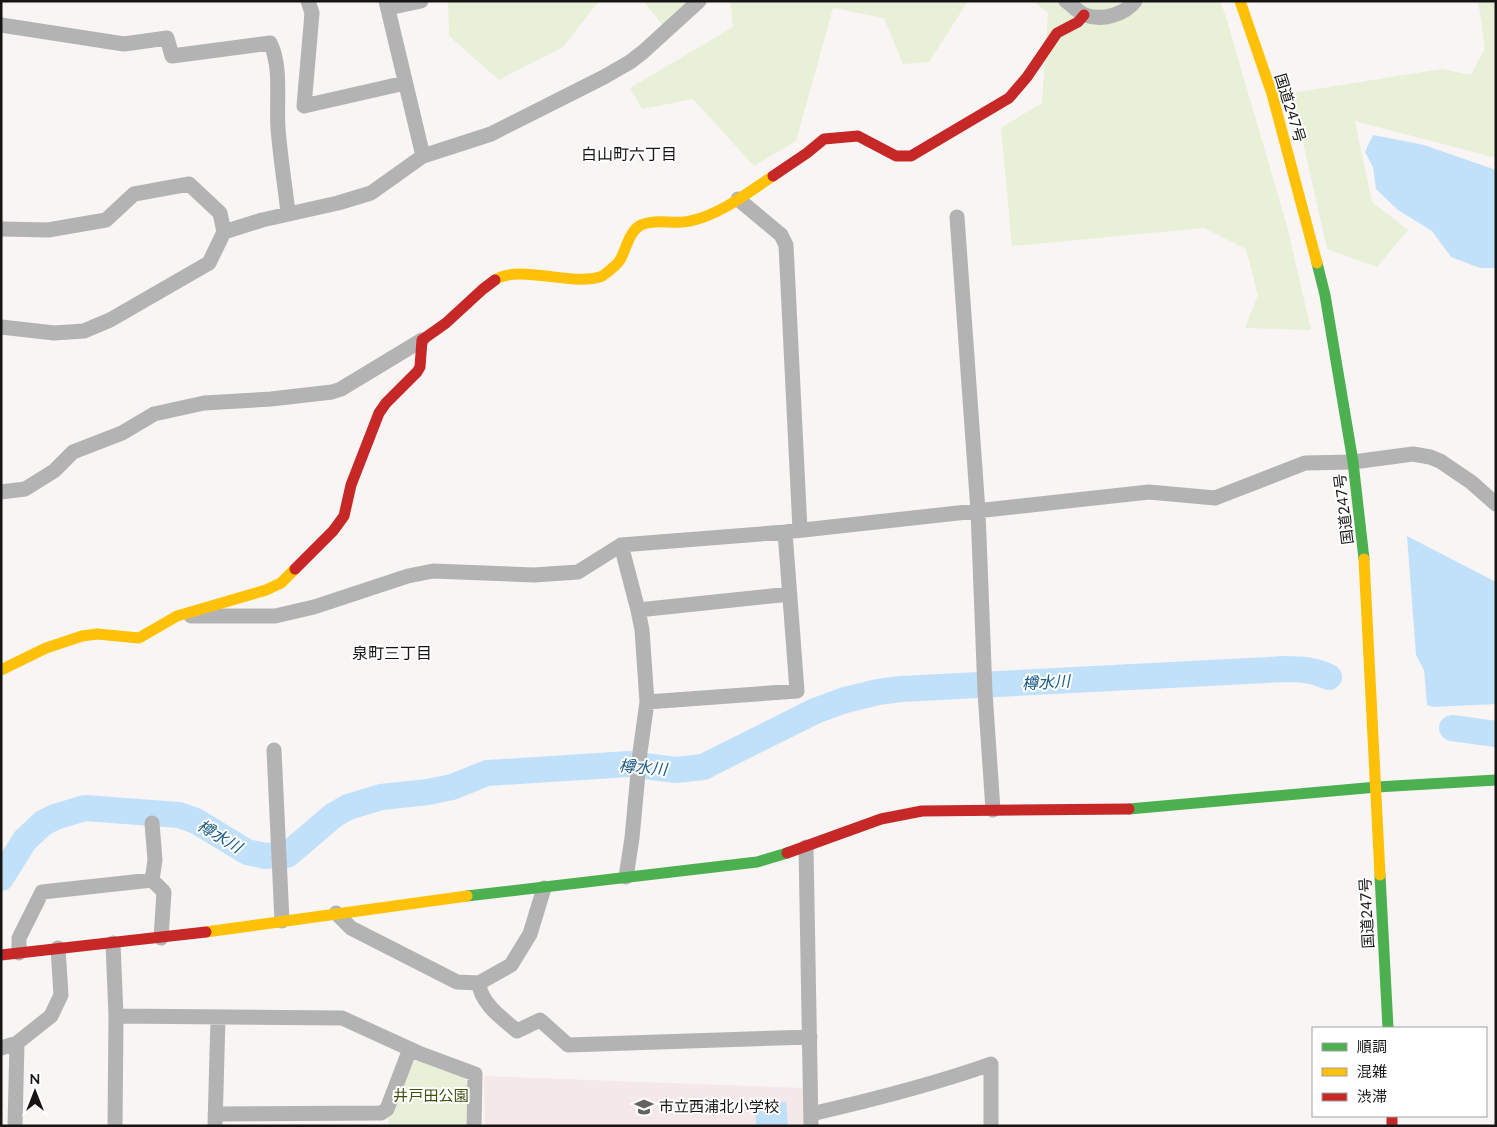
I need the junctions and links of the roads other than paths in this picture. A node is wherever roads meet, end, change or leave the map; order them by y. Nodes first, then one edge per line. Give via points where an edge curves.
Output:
1 (308, 1) edge
2 (422, 1) edge
3 (699, 1) edge
4 (1066, 1) edge
5 (1135, 1) edge
6 (1240, 1) edge
7 (387, 4) edge
8 (1084, 15) junction
9 (1, 25) edge
10 (405, 83) junction
11 (423, 156) junction
12 (738, 199) junction
13 (288, 213) junction
14 (957, 216) dead end
15 (1, 229) edge
16 (224, 232) junction
17 (1, 327) edge
18 (422, 340) junction
19 (1353, 462) junction
20 (1, 492) edge
21 (1496, 504) edge
22 (978, 511) junction
23 (792, 531) junction
24 (621, 545) junction
25 (790, 594) junction
26 (638, 610) junction
27 (177, 616) junction
28 (1, 670) edge
29 (647, 702) junction
30 (274, 750) dead end
31 (1496, 780) edge
32 (1376, 787) junction
33 (993, 810) junction
34 (152, 823) dead end
35 (806, 847) junction
36 (626, 877) junction
37 (152, 880) junction
38 (544, 888) junction
39 (336, 913) junction
40 (282, 921) junction
41 (162, 938) junction
42 (113, 943) junction
43 (58, 948) junction
44 (18, 953) junction
45 (1, 955) edge
46 (479, 983) junction
47 (116, 1016) junction
48 (218, 1018) junction
49 (1388, 1027) edge
50 (810, 1037) junction
51 (17, 1043) junction
52 (1, 1048) edge
53 (410, 1049) junction
54 (215, 1120) edge
55 (811, 1120) edge
56 (15, 1126) edge
57 (116, 1126) edge
58 (474, 1126) edge
59 (991, 1126) edge

1 - 10 street via 312,13 304,106
2 - 7 street
3 - 11 street via 644,52 604,77 491,134
4 - 8 street
5 - 8 street via 1125,11 1106,18
6 - 19 main road, 国道247号 via 1272,94 1308,224 1324,295
7 - 10 street
8 - 12 main road via 1057,33 1027,77 1008,98 911,156 896,156 858,136 824,139
9 - 13 street via 124,44 166,38 172,56 270,43 276,64 278,129
10 - 11 street
11 - 13 street via 371,192 338,203
12 - 18 main road via 703,218 639,226 619,262 601,278 500,276
12 - 23 street via 780,235 786,245
13 - 16 street
14 - 22 street
15 - 16 street via 48,230 106,220 134,194 189,184 220,213
16 - 17 street via 209,262 118,316 84,331 47,333
18 - 20 street via 332,392 204,403 154,414 122,433 74,452 54,471 25,489
18 - 27 main road via 420,367 379,414 360,460 344,516 333,531 281,583
19 - 21 street via 1413,454 1430,457 1471,482
19 - 22 street via 1305,463 1215,498 1148,492
19 - 32 main road, 国道247号 via 1363,541
22 - 23 street
22 - 33 street
23 - 24 street
23 - 25 street
24 - 26 street
24 - 27 street via 578,572 434,571 275,616
25 - 26 street
25 - 29 street via 797,691
26 - 29 street
27 - 28 main road via 139,638 93,634 75,638
29 - 36 street
30 - 40 street
31 - 32 main road
32 - 33 main road via 1158,807
32 - 49 main road, 国道247号
33 - 35 main road via 922,811 881,819
34 - 37 street via 155,860
35 - 36 main road via 757,862
35 - 50 street
36 - 38 main road
37 - 41 street via 164,892
37 - 44 street via 42,892 19,938
38 - 39 main road
38 - 46 street via 530,934 511,965
39 - 40 main road
39 - 46 street via 351,928 457,982
40 - 41 main road
41 - 42 main road
42 - 43 main road
42 - 47 street
43 - 44 main road
43 - 51 street via 61,995 51,1016
44 - 45 main road
46 - 50 street via 484,999 517,1031 540,1020 568,1045
47 - 48 street
47 - 57 street
48 - 53 street via 342,1018
48 - 54 street
50 - 55 street
51 - 52 street
51 - 56 street
53 - 54 street via 387,1109 381,1113
53 - 58 street via 474,1074
55 - 59 street via 991,1064

